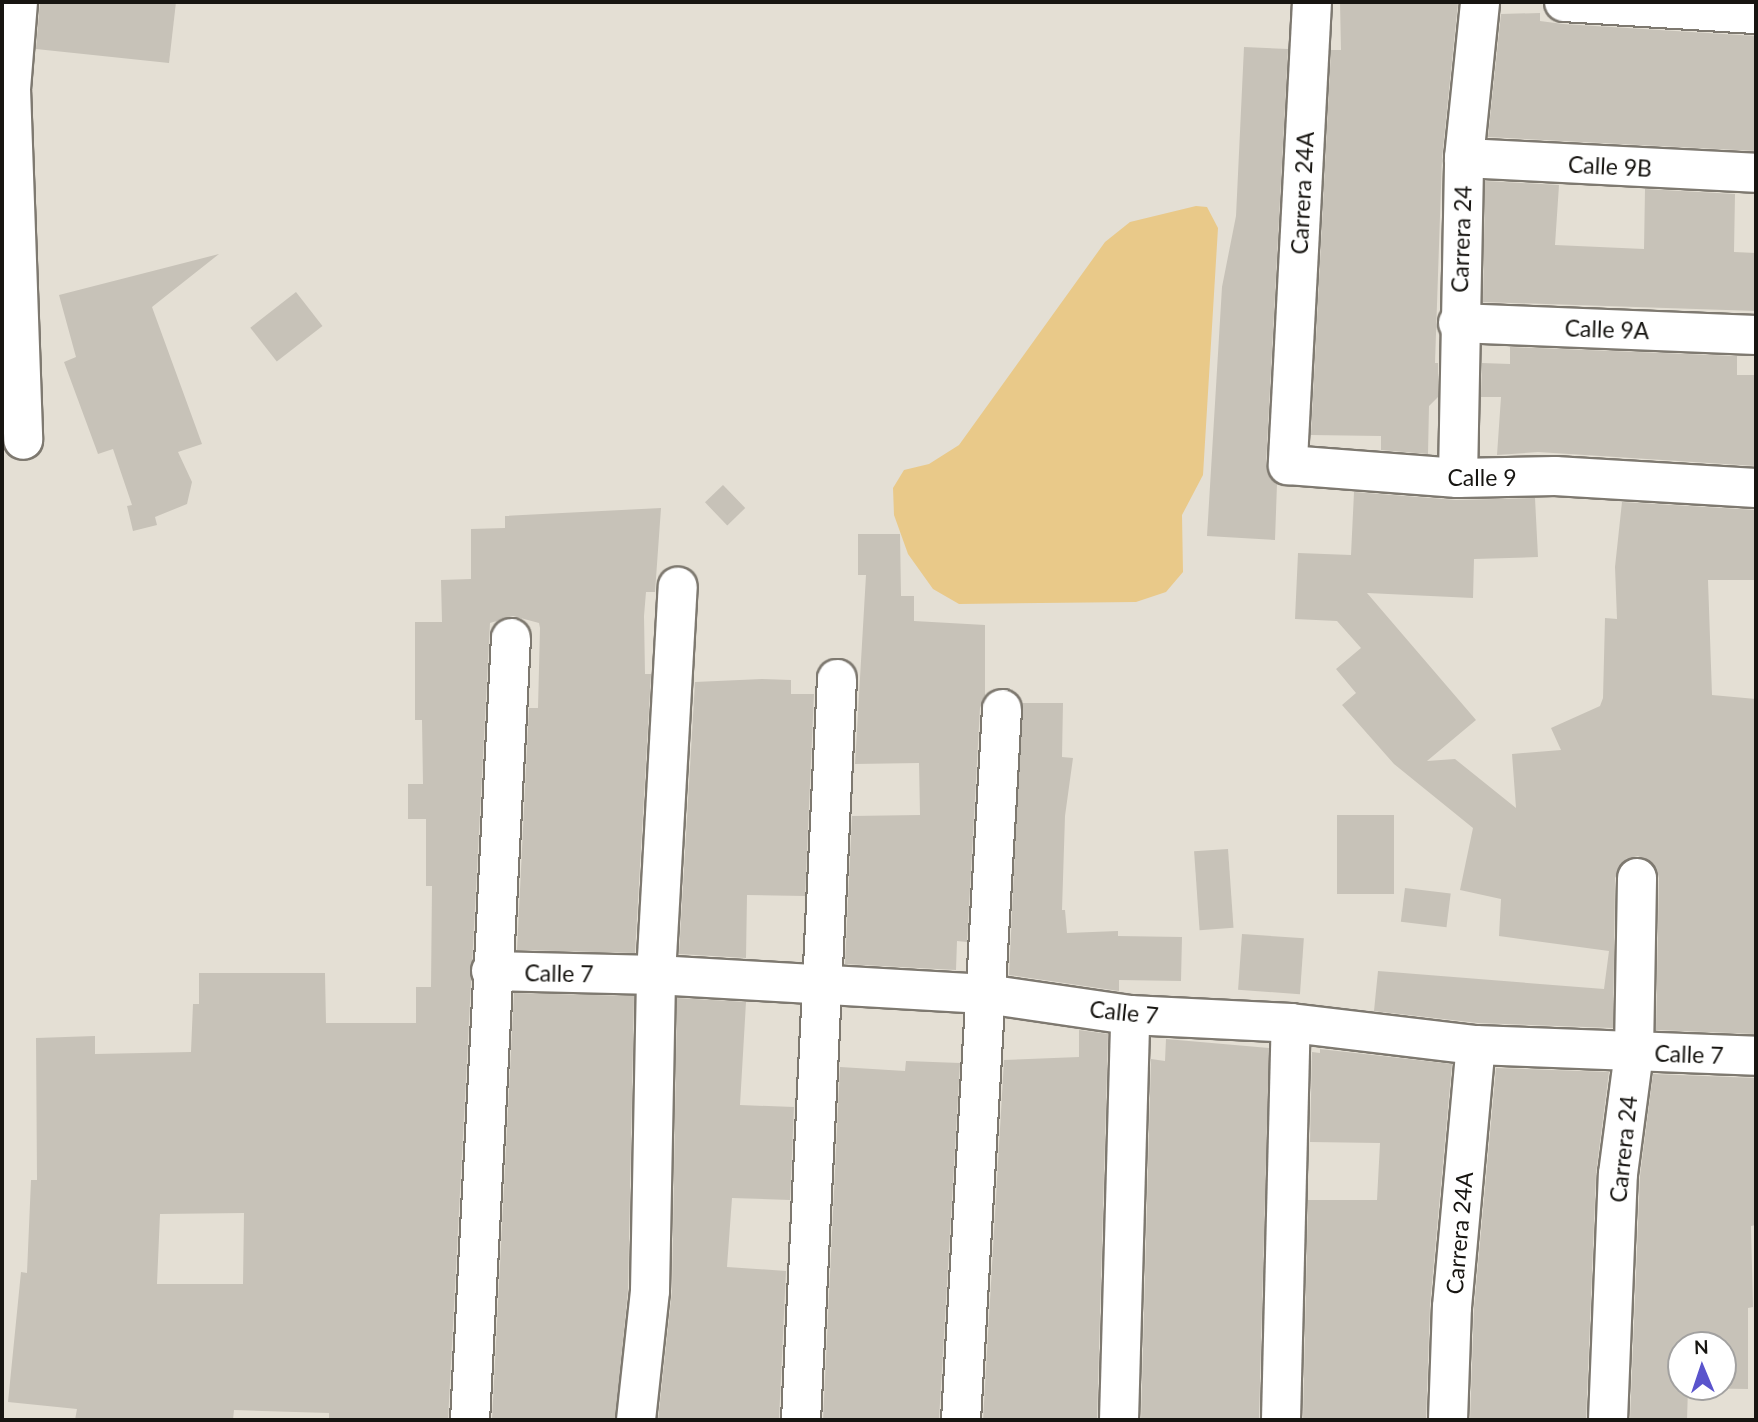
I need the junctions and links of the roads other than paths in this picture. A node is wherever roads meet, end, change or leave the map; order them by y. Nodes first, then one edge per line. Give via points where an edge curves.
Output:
1 (18, 2) edge
2 (1312, 2) edge
3 (1480, 2) edge
4 (1564, 2) edge
5 (1756, 15) edge
6 (1464, 158) junction
7 (1756, 173) edge
8 (1458, 323) junction
9 (1756, 335) edge
10 (1292, 385) joint
11 (23, 440) dead end
12 (1458, 478) junction
13 (1756, 488) edge
14 (678, 587) dead end
15 (511, 638) dead end
16 (836, 679) dead end
17 (1002, 709) dead end
18 (1637, 878) dead end
19 (491, 971) junction
20 (656, 975) junction
21 (822, 985) junction
22 (986, 994) junction
23 (1130, 1015) junction
24 (1292, 1023) junction
25 (1476, 1045) junction
26 (1634, 1052) junction
27 (1756, 1056) edge
28 (470, 1420) edge
29 (636, 1420) edge
30 (801, 1420) edge
31 (961, 1420) edge
32 (1119, 1420) edge
33 (1281, 1420) edge
34 (1448, 1420) edge
35 (1608, 1420) edge

1 - 11 street via 11,89
2 - 10 street, Carrera 24A
3 - 6 street, Carrera 24
4 - 5 street
6 - 7 street, Calle 9B
6 - 8 street, Carrera 24
8 - 9 street, Calle 9A
8 - 12 street, Carrera 24
10 - 12 street, Calle 9 via 1288,465
12 - 13 street, Calle 9 via 1555,475
14 - 20 street
15 - 19 street
16 - 21 street
17 - 22 street
18 - 26 street, Carrera 24
19 - 20 street, Calle 7
19 - 28 street
20 - 21 street, Calle 7
20 - 29 street via 650,1291
21 - 22 street, Calle 7
21 - 30 street
22 - 23 street, Calle 7
22 - 31 street
23 - 24 street, Calle 7
23 - 32 street
24 - 25 street, Calle 7
24 - 33 street
25 - 26 street, Calle 7
25 - 34 street, Carrera 24A via 1452,1307
26 - 27 street, Calle 7
26 - 35 street, Carrera 24 via 1618,1174

